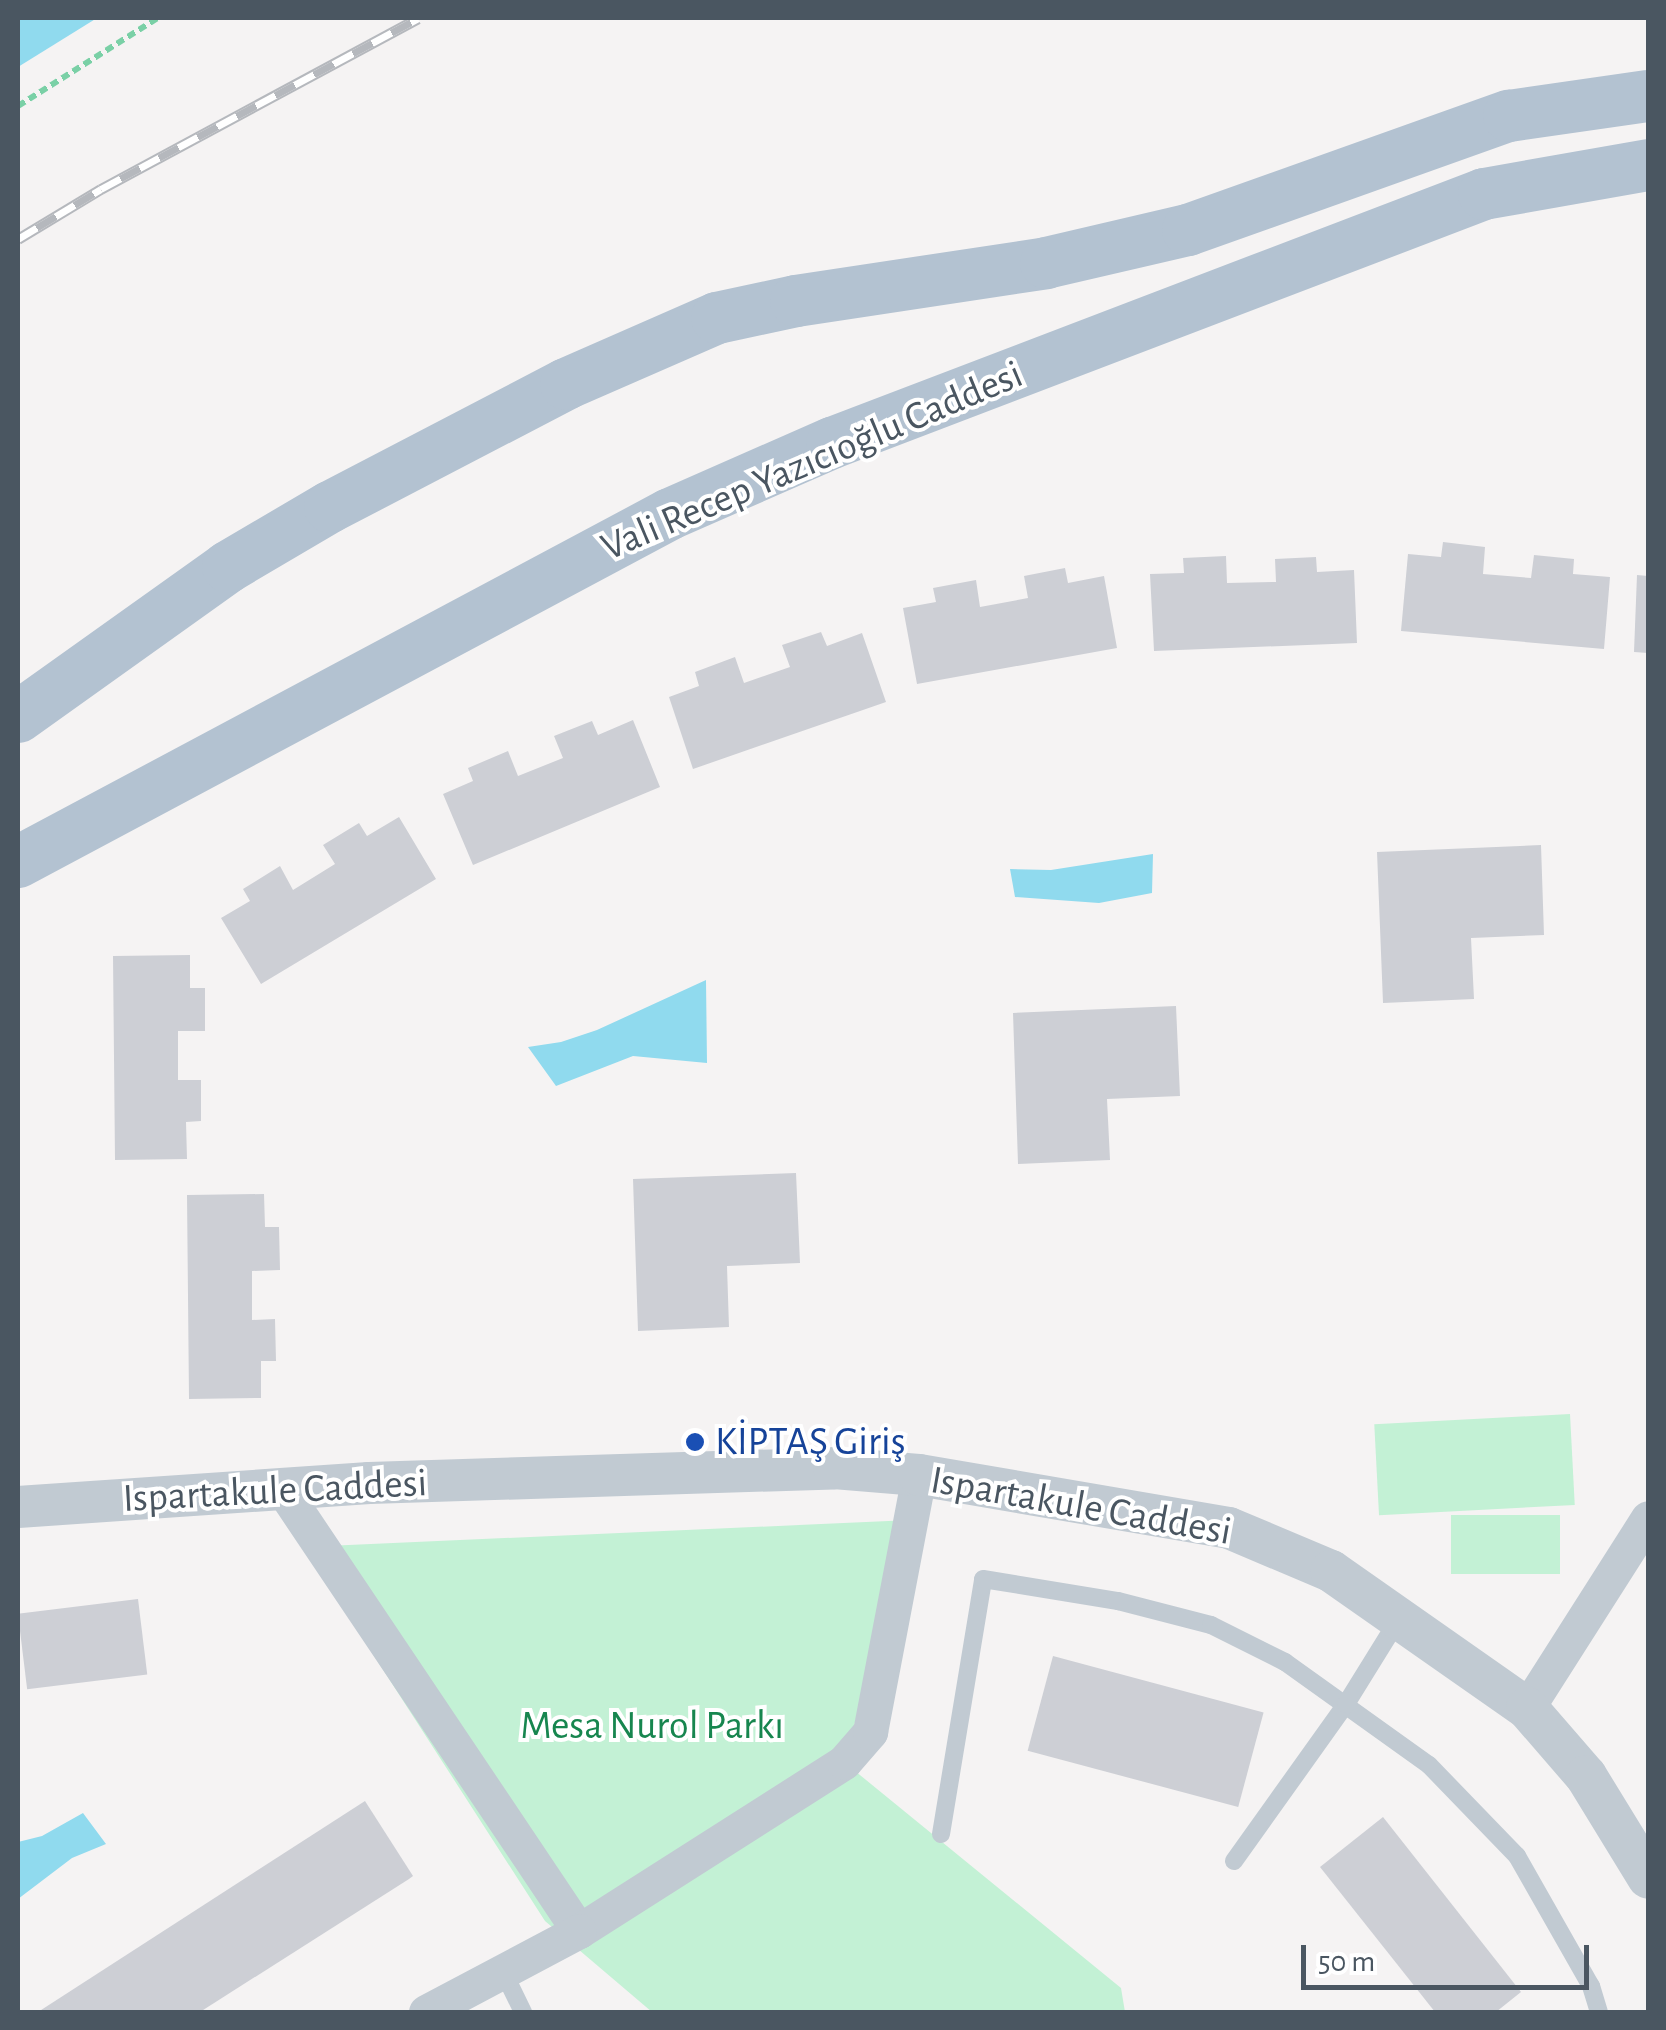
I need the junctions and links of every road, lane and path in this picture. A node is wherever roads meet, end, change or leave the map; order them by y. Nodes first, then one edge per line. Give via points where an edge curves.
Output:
1 (158, 18) edge
2 (1648, 96) edge
3 (18, 106) edge
4 (1648, 165) edge
5 (18, 717) edge
6 (18, 862) edge
7 (920, 1475) junction
8 (283, 1490) junction
9 (18, 1507) edge
10 (1648, 1518) edge
11 (1400, 1617) junction
12 (1346, 1704) junction
13 (1527, 1708) junction
14 (940, 1834) dead end
15 (1234, 1861) dead end
16 (1648, 1878) edge
17 (579, 1931) junction
18 (503, 1971) junction
19 (426, 2012) edge
20 (523, 2012) edge
21 (1599, 2012) edge

1 - 3 path
2 - 5 main road via 1509,116 1188,230 1046,263 717,318 566,384 330,507 228,567
4 - 6 main road, Vali Recep Yazıcıoğlu Caddesi via 1484,194 832,443 670,514
7 - 8 street, Ispartakule Caddesi via 834,1468
7 - 11 street, Ispartakule Caddesi via 1229,1528 1331,1571
7 - 17 street via 870,1732 844,1762
8 - 9 street, Ispartakule Caddesi
8 - 17 street
10 - 13 street
11 - 12 lane
11 - 13 street, Ispartakule Caddesi
12 - 14 lane via 1284,1662 1210,1625 1118,1601 983,1579
12 - 15 lane
12 - 21 lane via 1429,1765 1517,1856 1591,1986
13 - 16 street, Ispartakule Caddesi via 1586,1776
17 - 18 street
18 - 19 street
18 - 20 lane

